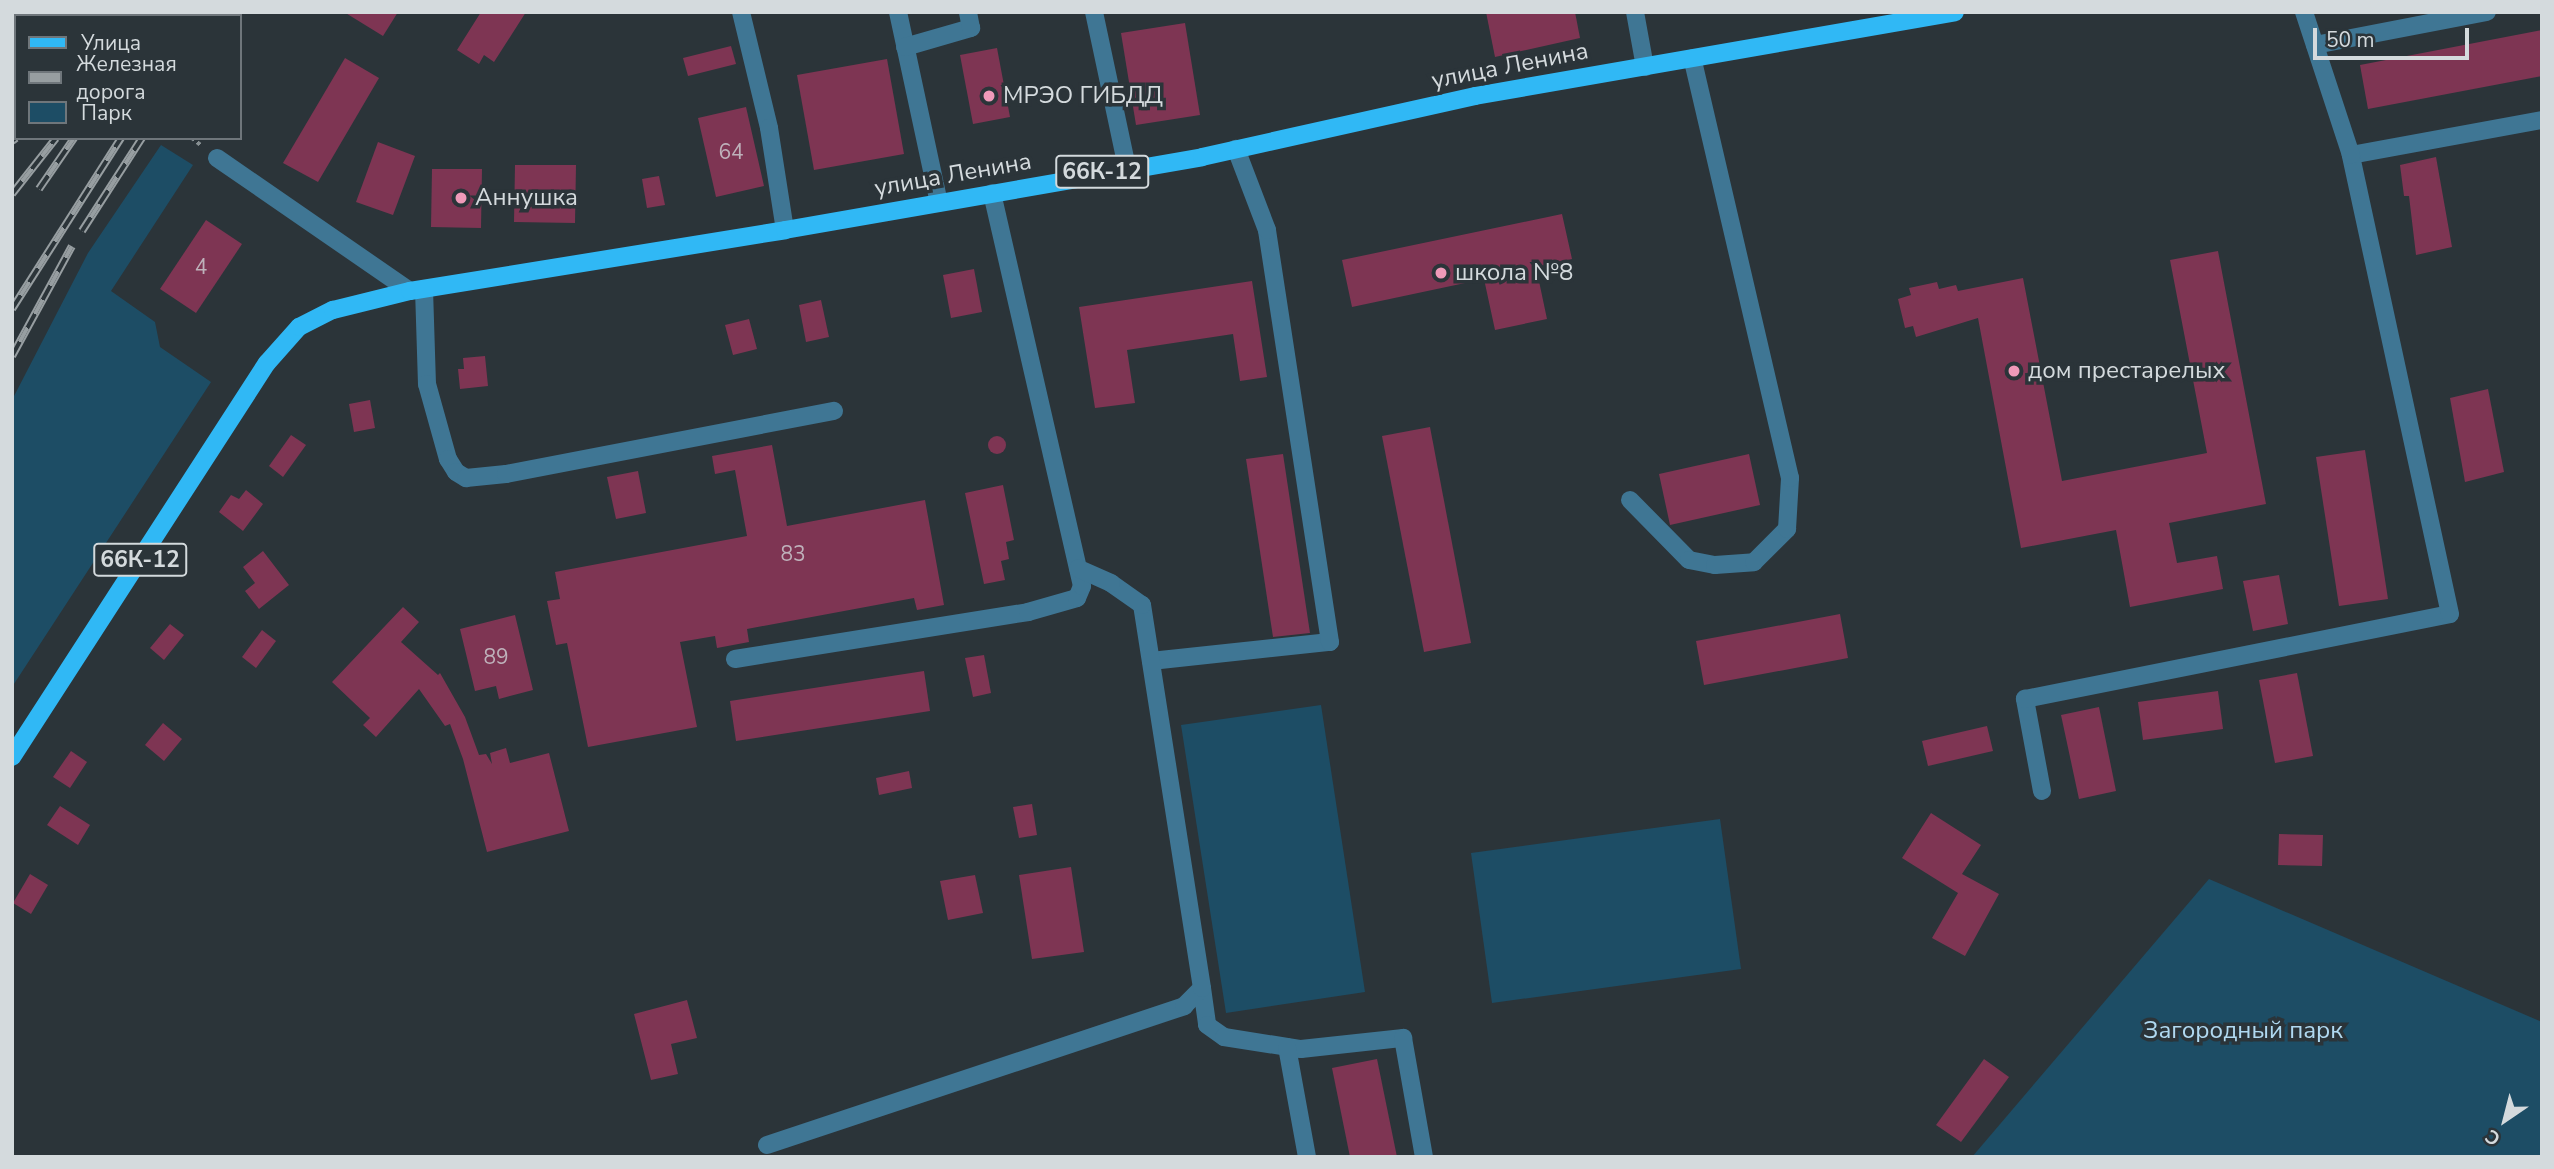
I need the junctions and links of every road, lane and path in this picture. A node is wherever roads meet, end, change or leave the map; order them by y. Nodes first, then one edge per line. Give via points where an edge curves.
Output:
1 (741, 12) edge
2 (898, 12) edge
3 (968, 12) edge
4 (1094, 12) edge
5 (1636, 12) edge
6 (1955, 12) edge
7 (2304, 12) edge
8 (2487, 12) edge
9 (2315, 45) junction
10 (905, 47) junction
11 (1692, 58) junction
12 (1645, 66) junction
13 (2542, 120) edge
14 (1236, 149) junction
15 (2351, 155) junction
16 (217, 158) dead end
17 (1127, 167) junction
18 (992, 193) junction
19 (939, 203) junction
20 (785, 230) junction
21 (417, 290) junction
22 (834, 411) dead end
23 (1630, 500) dead end
24 (1078, 568) junction
25 (735, 659) dead end
26 (1151, 661) junction
27 (12, 757) edge
28 (2042, 790) dead end
29 (1202, 988) junction
30 (1287, 1047) junction
31 (767, 1145) dead end
32 (1307, 1157) edge
33 (1424, 1157) edge

1 - 20 lane via 769,128
2 - 10 lane
3 - 10 lane via 971,28
4 - 17 lane
5 - 12 lane
6 - 11 main road, улица Ленина / 66К-12
7 - 9 lane
8 - 9 lane
9 - 15 lane
10 - 19 lane
11 - 12 main road, улица Ленина / 66К-12
11 - 23 lane via 1790,478 1787,529 1754,562 1715,565 1689,559
12 - 14 main road, улица Ленина / 66К-12 via 1475,96
13 - 15 lane
14 - 17 main road, улица Ленина / 66К-12
14 - 26 lane via 1267,230 1330,642
15 - 28 lane via 2450,614 2025,699
16 - 21 lane
17 - 18 main road, улица Ленина / 66К-12
18 - 19 main road, улица Ленина / 66К-12
18 - 24 lane
19 - 20 main road, улица Ленина / 66К-12
20 - 21 main road, улица Ленина / 66К-12
21 - 22 lane via 427,384 448,459 466,478
21 - 27 main road, улица Ленина / 66К-12 via 333,310 299,327 267,363
24 - 25 lane via 1082,586 1077,598 1028,612
24 - 26 lane via 1111,583 1142,605
26 - 29 lane
29 - 30 lane via 1207,1025 1224,1037
29 - 31 lane via 1184,1006
30 - 32 lane
30 - 33 lane via 1403,1038

